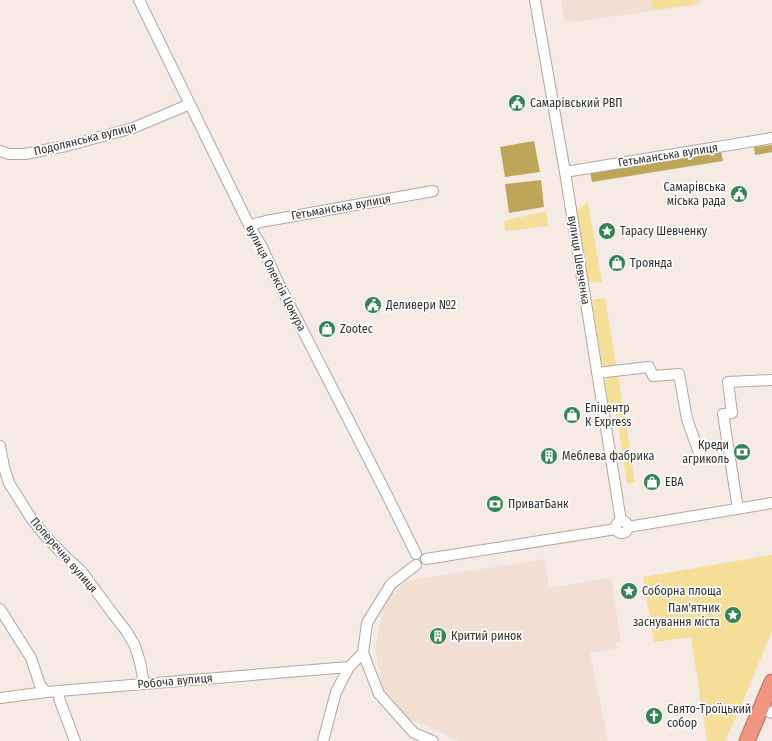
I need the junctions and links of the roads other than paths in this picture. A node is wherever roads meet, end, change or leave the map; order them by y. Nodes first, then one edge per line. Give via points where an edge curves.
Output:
1 (139, 0) edge
2 (535, 0) edge
3 (190, 104) junction
4 (772, 138) edge
5 (0, 151) edge
6 (564, 172) junction
7 (433, 191) dead end
8 (249, 225) junction
9 (597, 373) junction
10 (772, 380) edge
11 (0, 446) edge
12 (699, 453) dead end
13 (772, 503) edge
14 (738, 509) junction
15 (622, 526) junction
16 (416, 559) junction
17 (0, 608) edge
18 (363, 653) junction
19 (349, 667) junction
20 (772, 682) edge
21 (144, 684) junction
22 (58, 691) junction
23 (46, 692) junction
24 (0, 698) edge
25 (766, 710) edge
26 (75, 741) edge
27 (323, 741) edge
28 (433, 741) edge
29 (747, 741) edge

1 - 3 street, вулиця Олексія Цокура
2 - 6 street, вулиця Шевченка
3 - 5 street, Подолянська вулиця via 133,128 66,146 25,154
3 - 8 street, вулиця Олексія Цокура
4 - 6 street, Гетьманська вулиця
6 - 9 street, вулиця Шевченка
7 - 8 street, Гетьманська вулиця
8 - 16 street, вулиця Олексія Цокура via 385,490
9 - 12 street via 649,367 653,376 679,374 687,419
9 - 15 street, вулиця Шевченка
10 - 14 street via 728,382 732,413 723,414
11 - 21 street, Поперечна вулиця via 9,483 31,518 46,537 82,572 127,632 135,646
13 - 14 street
14 - 15 street
15 - 16 street via 426,559 420,553
16 - 18 street via 391,584 367,623
17 - 23 street via 30,658 40,686
18 - 19 street
18 - 28 street via 379,694 414,733
19 - 21 street, Робоча вулиця
19 - 27 street via 336,692
20 - 25 highway
21 - 22 street, Робоча вулиця
22 - 23 street, Робоча вулиця
22 - 26 street
23 - 24 street, Робоча вулиця
25 - 29 highway

